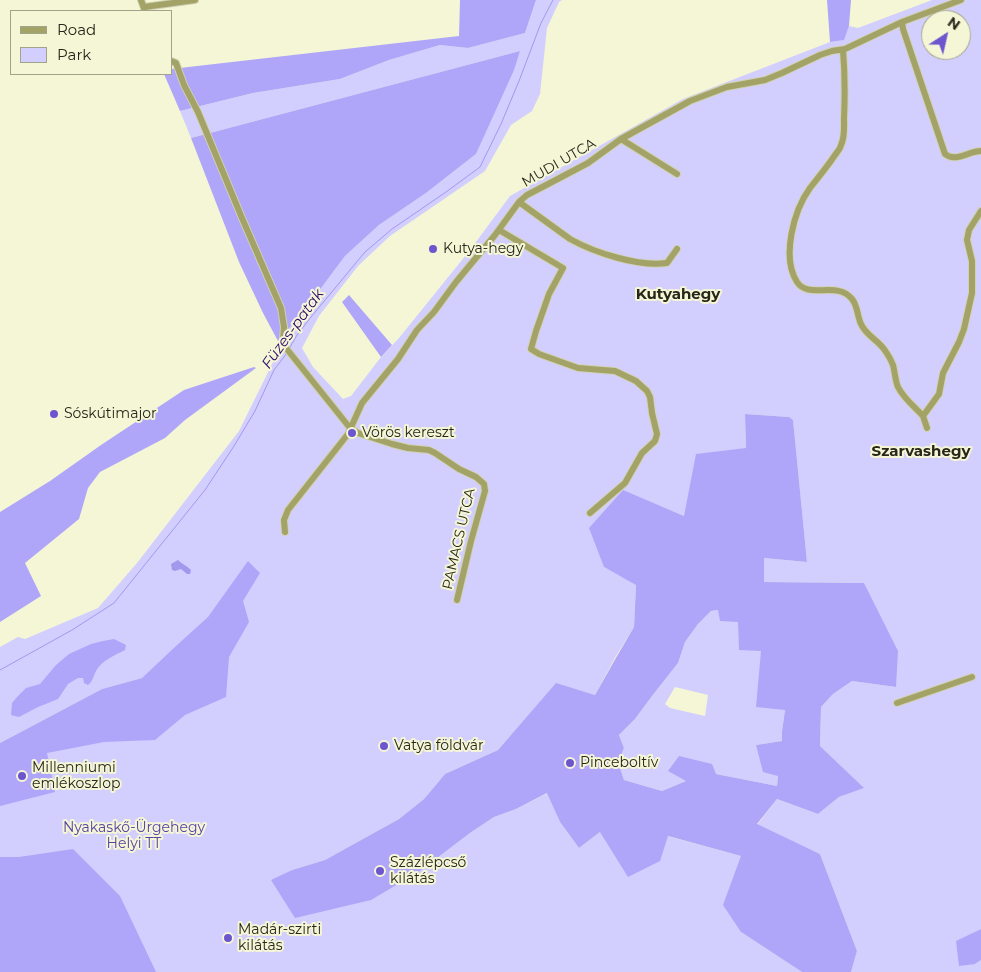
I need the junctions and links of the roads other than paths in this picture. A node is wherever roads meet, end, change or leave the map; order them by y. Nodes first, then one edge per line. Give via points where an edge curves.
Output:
1 (195, 0) edge
2 (961, 0) edge
3 (178, 1) edge
4 (143, 6) edge
5 (902, 22) junction
6 (843, 50) junction
7 (172, 61) edge
8 (621, 139) junction
9 (981, 151) edge
10 (677, 174) dead end
11 (519, 202) junction
12 (981, 211) edge
13 (499, 230) junction
14 (677, 249) dead end
15 (923, 416) junction
16 (350, 428) junction
17 (927, 428) dead end
18 (590, 513) dead end
19 (285, 532) dead end
20 (457, 600) dead end
21 (972, 677) dead end
22 (897, 703) dead end

1 - 3 street
2 - 5 street, MUDI UTCA
3 - 4 street
5 - 6 street, MUDI UTCA
5 - 9 street via 945,154 954,158
6 - 8 street, MUDI UTCA via 820,55 765,80 727,87 690,101
6 - 15 street via 842,144 800,205 790,243 790,262 794,276 804,288 842,291 852,298 867,334 881,345 891,360 898,387
7 - 16 street via 176,63 198,112 281,308 283,340
8 - 10 street
8 - 11 street, MUDI UTCA via 588,163
11 - 13 street, MUDI UTCA
11 - 14 street via 579,244 620,258 668,263
12 - 15 street via 969,230 967,240 972,261 972,293 964,328 943,373 938,394
13 - 16 street, MUDI UTCA via 362,403
13 - 18 street via 563,268 549,294 531,349 578,368 615,372 636,382 647,390 650,397 656,441 642,453 625,483
15 - 17 street
16 - 19 street, MUDI UTCA via 288,510 284,520
16 - 20 street, PAMACS UTCA via 392,444 435,452 484,484 485,491
21 - 22 street

